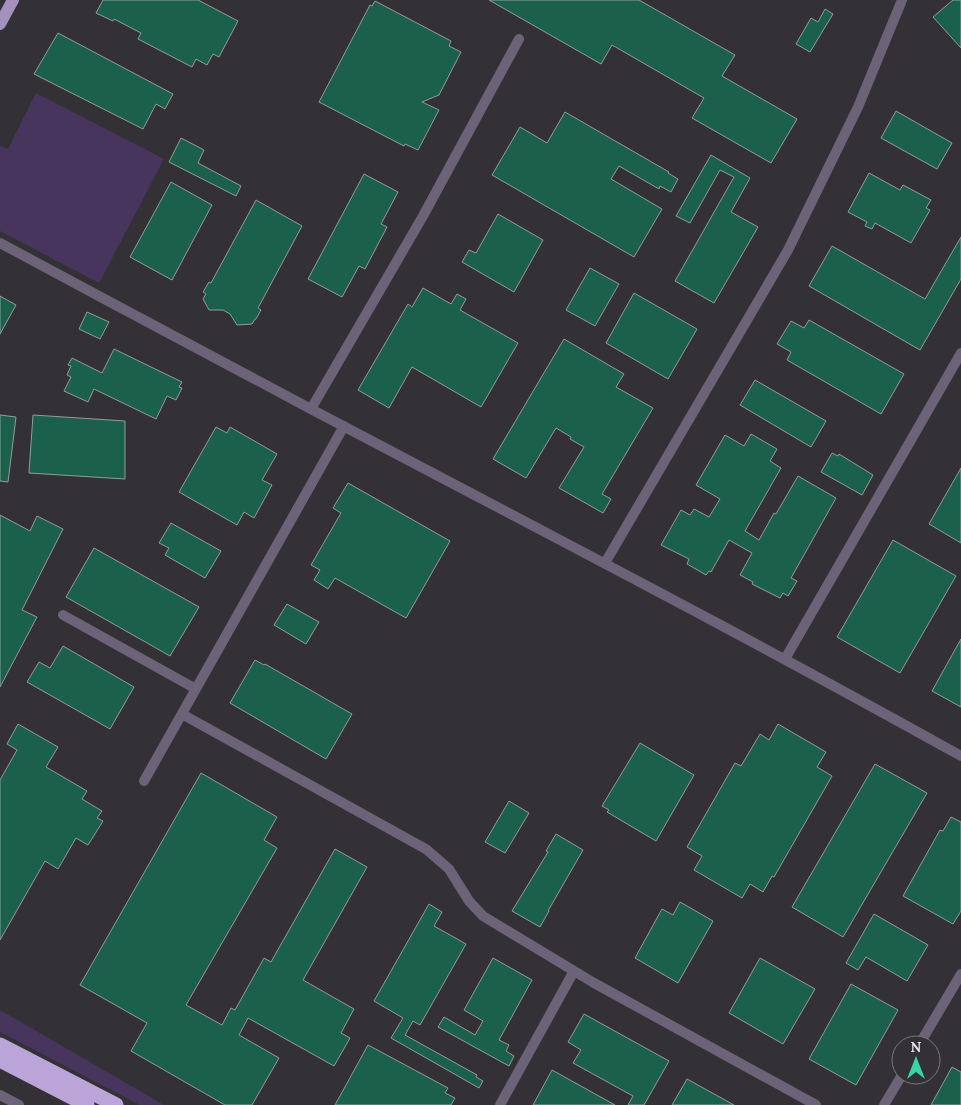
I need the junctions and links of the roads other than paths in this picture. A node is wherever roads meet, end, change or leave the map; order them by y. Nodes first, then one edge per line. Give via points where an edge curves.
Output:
1 (13, 0) edge
2 (902, 0) edge
3 (0, 24) edge
4 (519, 39) dead end
5 (0, 244) edge
6 (961, 353) edge
7 (311, 409) junction
8 (344, 426) junction
9 (605, 563) junction
10 (63, 615) dead end
11 (785, 659) junction
12 (196, 689) junction
13 (182, 714) junction
14 (961, 756) edge
15 (144, 781) dead end
16 (574, 971) junction
17 (961, 974) edge
18 (925, 1035) edge
19 (0, 1045) edge
20 (0, 1060) edge
21 (896, 1085) edge
22 (0, 1095) edge
23 (19, 1105) edge
24 (87, 1105) edge
25 (116, 1105) edge
26 (500, 1105) edge
27 (816, 1105) edge
28 (884, 1105) edge

1 - 3 main road
2 - 9 street via 858,107 788,250
4 - 7 street via 423,216
5 - 7 street
6 - 11 street
7 - 8 street
8 - 9 street
8 - 12 street
9 - 11 street
10 - 12 street
11 - 14 street
12 - 13 street
13 - 15 street
13 - 16 street via 426,848 449,869 469,901 483,916
16 - 26 street
16 - 27 street
17 - 18 street
19 - 25 highway
20 - 24 highway
21 - 28 street
22 - 23 street

